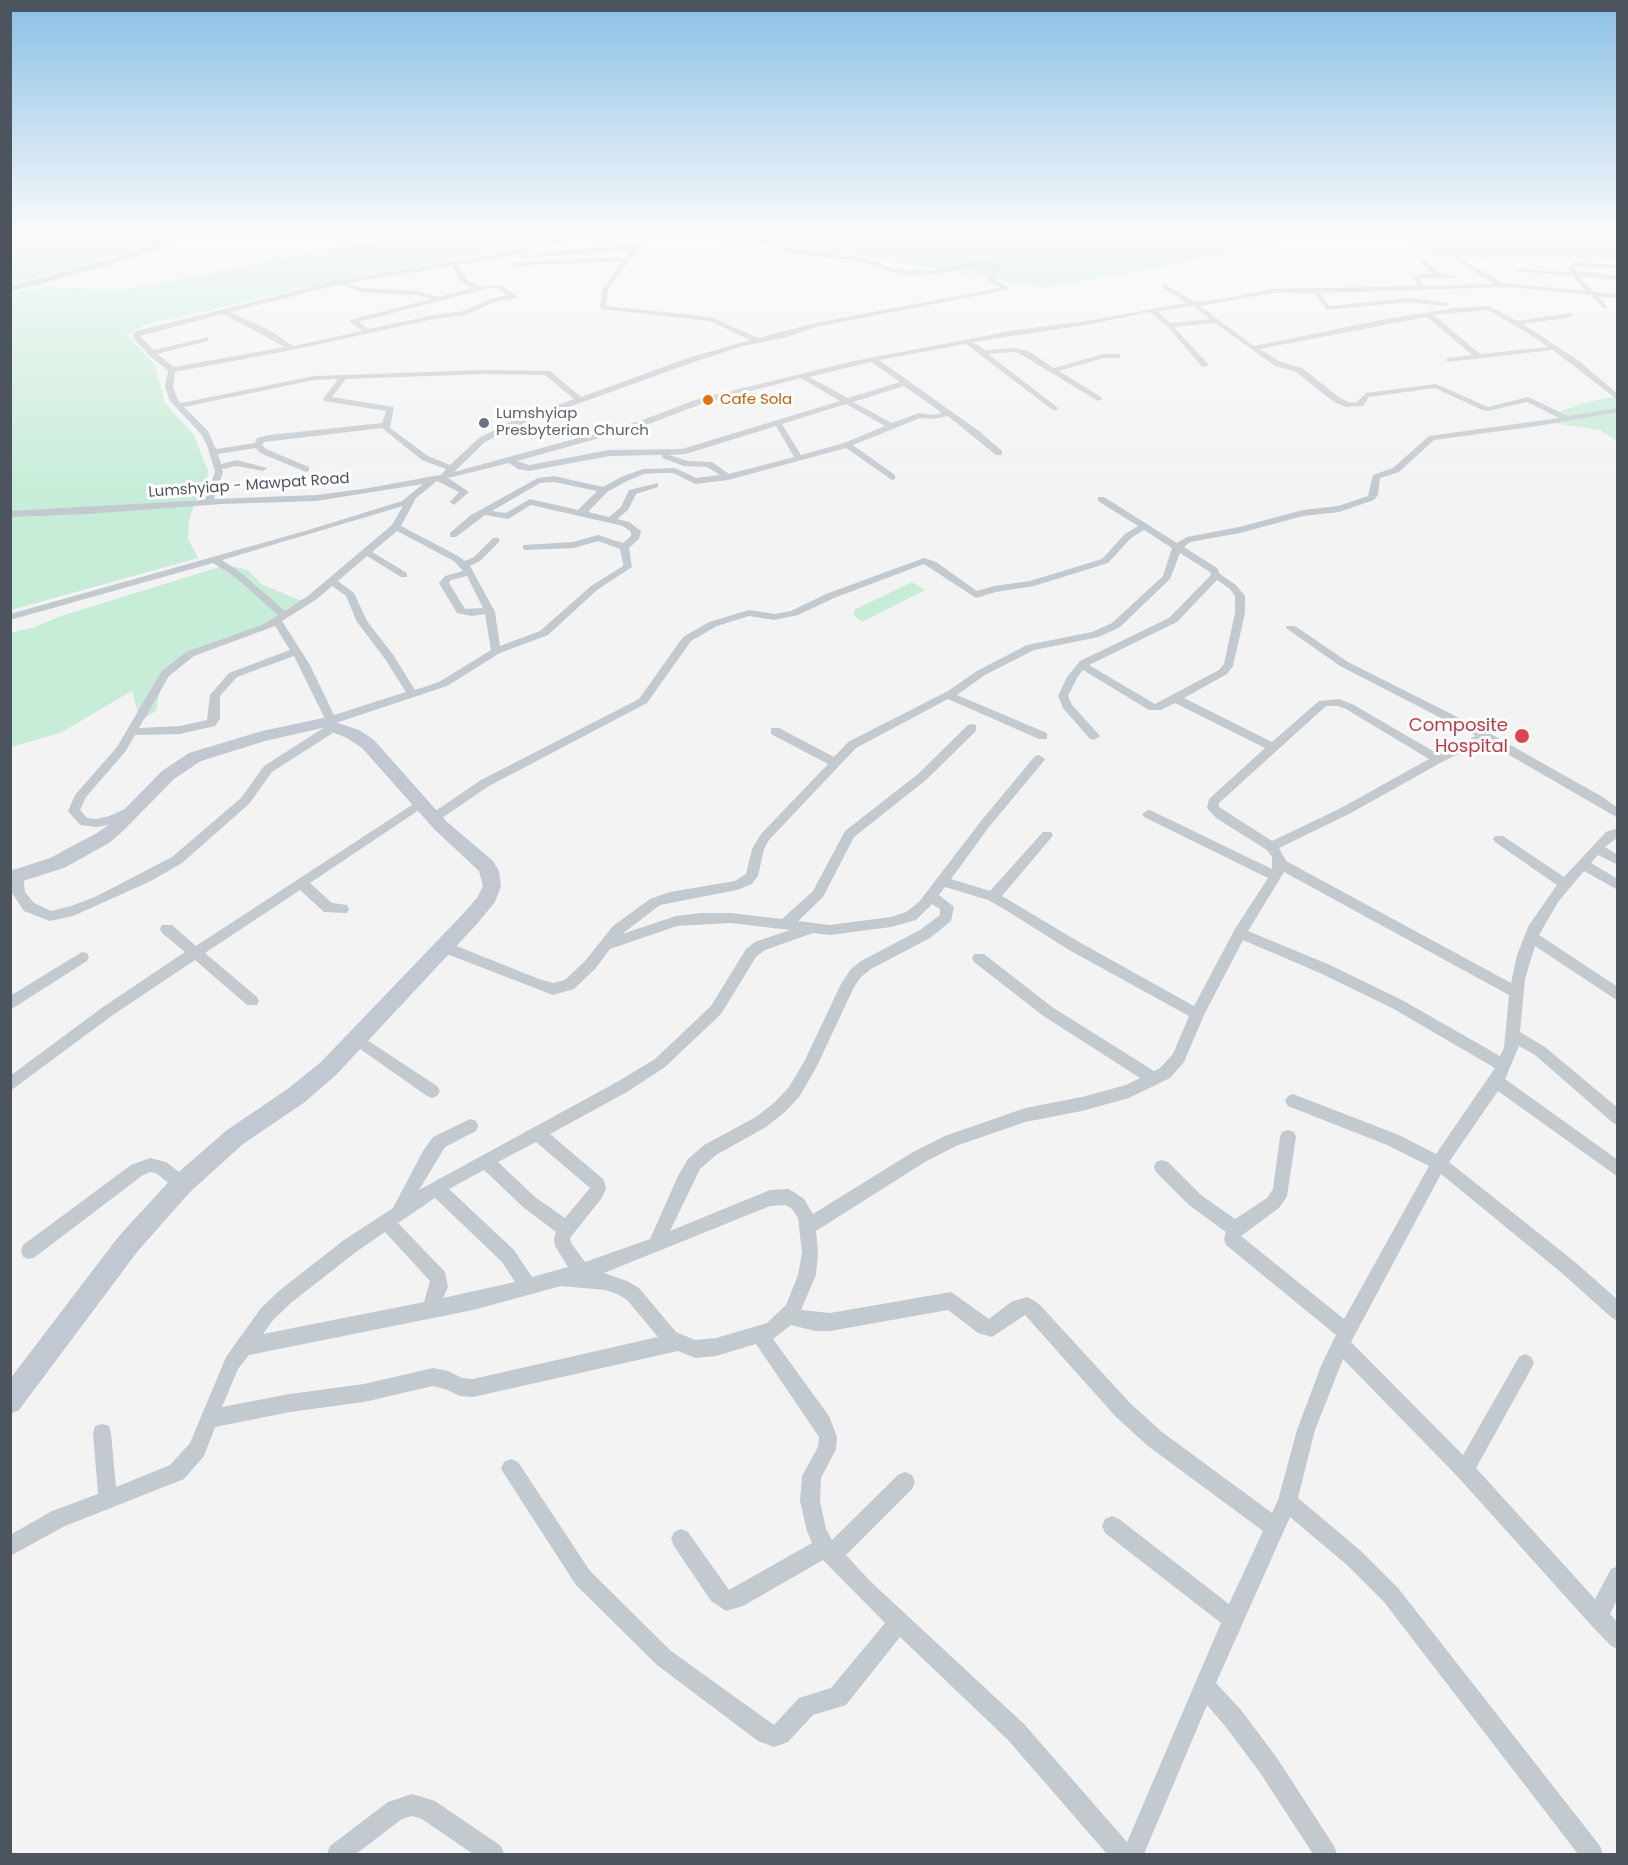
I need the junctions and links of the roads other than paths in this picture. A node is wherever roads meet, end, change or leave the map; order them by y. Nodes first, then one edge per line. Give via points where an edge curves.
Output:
1 (196, 318) edge
2 (237, 318) edge
3 (364, 318) edge
4 (429, 318) edge
5 (686, 318) edge
6 (851, 318) edge
7 (1111, 318) edge
8 (1161, 318) edge
9 (1213, 318) edge
10 (1391, 318) edge
11 (1408, 318) edge
12 (1433, 318) edge
13 (1506, 318) edge
14 (1552, 318) edge
15 (1394, 320) junction
16 (1217, 321) junction
17 (1514, 323) junction
18 (1169, 325) junction
19 (367, 331) junction
20 (205, 339) dead end
21 (758, 341) junction
22 (968, 342) junction
23 (292, 348) junction
24 (1253, 348) junction
25 (1555, 348) junction
26 (984, 352) junction
27 (152, 353) junction
28 (1117, 356) dead end
29 (1479, 357) junction
30 (872, 359) junction
31 (1450, 360) dead end
32 (1205, 365) dead end
33 (172, 370) junction
34 (1054, 370) junction
35 (802, 376) junction
36 (344, 377) junction
37 (905, 383) junction
38 (1617, 398) edge
39 (579, 399) junction
40 (1098, 399) dead end
41 (846, 400) junction
42 (180, 406) junction
43 (1054, 409) dead end
44 (1617, 410) edge
45 (948, 414) junction
46 (1567, 419) junction
47 (778, 423) junction
48 (385, 424) junction
49 (891, 426) junction
50 (847, 445) junction
51 (258, 446) junction
52 (214, 452) junction
53 (654, 452) junction
54 (999, 453) dead end
55 (799, 458) junction
56 (511, 461) junction
57 (218, 467) junction
58 (263, 468) dead end
59 (450, 468) junction
60 (306, 469) dead end
61 (439, 477) junction
62 (728, 477) junction
63 (892, 477) dead end
64 (655, 485) dead end
65 (604, 490) junction
66 (412, 499) junction
67 (1101, 499) dead end
68 (209, 502) junction
69 (454, 502) dead end
70 (484, 512) junction
71 (10, 514) edge
72 (588, 515) junction
73 (611, 520) junction
74 (1144, 526) junction
75 (396, 527) junction
76 (453, 535) dead end
77 (496, 540) dead end
78 (526, 547) dead end
79 (624, 547) junction
80 (1177, 548) junction
81 (366, 552) junction
82 (213, 559) junction
83 (468, 568) junction
84 (405, 575) dead end
85 (1216, 575) junction
86 (332, 581) junction
87 (489, 610) junction
88 (10, 617) edge
89 (281, 618) junction
90 (1291, 628) dead end
91 (296, 651) junction
92 (496, 651) junction
93 (1082, 665) junction
94 (412, 694) junction
95 (948, 695) junction
96 (1175, 698) junction
97 (326, 728) junction
98 (972, 728) dead end
99 (775, 731) dead end
100 (130, 732) junction
101 (1042, 736) dead end
102 (1094, 736) dead end
103 (1485, 736) junction
104 (1272, 747) junction
105 (1039, 759) dead end
106 (1438, 759) junction
107 (834, 762) junction
108 (134, 809) junction
109 (428, 810) junction
110 (1148, 814) dead end
111 (1617, 814) edge
112 (1617, 832) edge
113 (1047, 835) dead end
114 (1499, 839) dead end
115 (1271, 847) junction
116 (1598, 849) junction
117 (1617, 861) edge
118 (1583, 864) junction
119 (1278, 870) junction
120 (942, 881) junction
121 (16, 883) edge
122 (302, 884) junction
123 (1565, 884) junction
124 (1617, 885) edge
125 (931, 896) junction
126 (993, 897) junction
127 (342, 909) dead end
128 (784, 925) junction
129 (167, 929) dead end
130 (808, 929) junction
131 (1240, 933) junction
132 (1532, 937) junction
133 (606, 945) junction
134 (444, 947) junction
135 (197, 953) junction
136 (82, 957) dead end
137 (979, 958) dead end
138 (1517, 993) junction
139 (1617, 995) edge
140 (252, 1002) dead end
141 (10, 1004) edge
142 (1197, 1014) junction
143 (1512, 1035) junction
144 (358, 1040) junction
145 (1500, 1074) junction
146 (1153, 1079) junction
147 (10, 1085) edge
148 (432, 1091) dead end
149 (1293, 1101) dead end
150 (1617, 1118) edge
151 (470, 1126) dead end
152 (538, 1134) junction
153 (1288, 1137) dead end
154 (486, 1162) junction
155 (1439, 1163) junction
156 (1162, 1167) dead end
157 (1617, 1170) edge
158 (182, 1184) junction
159 (436, 1188) junction
160 (401, 1210) junction
161 (386, 1221) junction
162 (807, 1227) junction
163 (566, 1229) junction
164 (1234, 1229) junction
165 (656, 1244) junction
166 (29, 1251) dead end
167 (582, 1272) junction
168 (561, 1278) junction
169 (528, 1287) junction
170 (430, 1310) junction
171 (1617, 1312) edge
172 (789, 1316) junction
173 (759, 1334) junction
174 (1343, 1338) junction
175 (677, 1342) junction
176 (243, 1347) junction
177 (1525, 1363) dead end
178 (10, 1401) edge
179 (208, 1419) junction
180 (102, 1433) dead end
181 (511, 1469) dead end
182 (1466, 1470) junction
183 (905, 1482) dead end
184 (108, 1500) junction
185 (1287, 1502) junction
186 (1112, 1526) dead end
187 (1275, 1528) junction
188 (681, 1539) dead end
189 (10, 1546) edge
190 (828, 1551) junction
191 (1617, 1576) edge
192 (1597, 1617) junction
193 (1233, 1620) junction
194 (899, 1622) junction
195 (1617, 1639) edge
196 (1204, 1687) junction
197 (1322, 1853) edge
198 (338, 1854) edge
199 (493, 1854) edge
200 (1122, 1854) edge
201 (1133, 1854) edge
202 (1592, 1854) edge

1 - 27 street via 135,336
2 - 23 street
3 - 19 street via 352,321
4 - 19 street
5 - 21 street via 711,319
6 - 21 street
7 - 22 street, Lumshyiap - Mawpat Road
8 - 18 street
9 - 16 street
10 - 15 street
11 - 15 street
12 - 29 street
13 - 17 street
14 - 17 street
15 - 24 street
16 - 18 street
16 - 24 street
17 - 25 street
18 - 32 street
19 - 23 street
20 - 27 street
21 - 39 street
22 - 26 street
22 - 30 street, Lumshyiap - Mawpat Road
23 - 33 street
24 - 46 street via 1278,364 1299,370 1349,405 1360,404 1366,395 1436,386 1482,408 1528,399
25 - 29 street
25 - 38 street
26 - 34 street via 1021,351
26 - 43 street
27 - 33 street
28 - 34 street via 1102,356
29 - 31 street
30 - 35 street, Lumshyiap - Mawpat Road
30 - 37 street
33 - 42 street via 170,392
34 - 40 street
35 - 41 street
35 - 56 street, Lumshyiap - Mawpat Road via 701,401 643,423
36 - 39 street via 543,372
36 - 42 street via 306,379
36 - 48 street via 327,399 391,409
37 - 41 street
37 - 45 street
39 - 59 street via 492,434
41 - 47 street
41 - 49 street
42 - 52 street via 205,433
44 - 46 street
45 - 49 street via 920,415
45 - 54 street
46 - 80 street via 1432,438 1396,470 1377,477 1371,498 1339,509 1303,513 1197,537
47 - 53 street via 683,452
47 - 55 street
48 - 51 street via 269,437 260,440
48 - 59 street via 391,434 425,458
49 - 50 street
50 - 55 street
50 - 63 street
51 - 52 street
51 - 60 street
52 - 57 street
53 - 56 street via 609,453 529,468
53 - 62 street via 687,464 709,464
55 - 62 street
56 - 61 street, Lumshyiap - Mawpat Road
57 - 58 street via 240,463
57 - 68 street
59 - 61 street
61 - 66 street
61 - 68 street, Lumshyiap - Mawpat Road via 316,498
61 - 69 street via 465,492
62 - 65 street via 695,481 663,470 633,475
64 - 73 street via 632,492 625,508
65 - 70 street via 546,479 526,486
65 - 72 street via 585,504 583,513
66 - 75 street
66 - 82 street via 340,524
67 - 74 street
68 - 71 street, Lumshyiap - Mawpat Road
70 - 72 street via 508,516 530,502
70 - 76 street
72 - 73 street
73 - 79 street via 636,531 636,537
74 - 80 street
74 - 109 street via 1128,536 1105,561 1031,584 976,595 924,561 794,613 774,617 749,613 713,624 687,639 643,701
75 - 81 street
75 - 83 street
77 - 83 street
78 - 79 street via 574,545 598,538
79 - 92 street via 627,567 594,588 544,633
80 - 85 street
80 - 95 street via 1167,577 1116,625 1095,635 1031,647
81 - 84 street
81 - 86 street
82 - 88 street
82 - 89 street via 238,575
83 - 87 street
83 - 87 street via 444,583 461,612
85 - 93 street via 1173,620
85 - 96 street via 1240,596 1229,664 1223,672
86 - 89 street
86 - 94 street via 350,595 362,622
87 - 92 street
89 - 91 street
89 - 100 street via 181,659 165,674
90 - 103 street via 1344,664
91 - 97 street
91 - 100 street via 233,675 213,700 211,723 180,730
92 - 94 street via 443,684
93 - 96 street via 1146,705 1157,708
93 - 102 street via 1063,696
94 - 97 street
95 - 101 street
95 - 107 street via 852,745
96 - 104 street
97 - 108 street via 262,736 195,757 168,775
97 - 109 street via 368,744
97 - 121 street via 268,769 251,794 225,820 177,860 146,878 57,916 29,906
98 - 128 street via 922,777 849,834 818,894
99 - 107 street
100 - 108 street via 121,749 77,801 74,811 84,822 97,823
103 - 106 street
103 - 111 street
104 - 106 street via 1323,702 1331,701 1350,707
104 - 115 street via 1213,802 1220,815
105 - 120 street
106 - 115 street
107 - 133 street via 765,837 747,881 655,902 618,930
108 - 121 street via 103,838
109 - 122 street
109 - 134 street via 486,866 492,878 485,902
110 - 119 street
112 - 116 street
113 - 126 street
114 - 123 street
115 - 119 street via 1278,856
116 - 117 street
116 - 118 street
118 - 123 street
118 - 124 street
119 - 131 street
119 - 138 street
120 - 125 street
120 - 126 street
122 - 127 street via 329,908
122 - 135 street
123 - 132 street
125 - 130 street via 911,916 891,922
125 - 165 street via 946,907 946,917 925,934 856,973 794,1092 761,1122 710,1150 694,1164
126 - 142 street
128 - 130 street
128 - 133 street via 702,918 676,921
129 - 135 street
130 - 152 street via 751,953 716,1010 660,1064
131 - 142 street
131 - 145 street via 1377,994
132 - 138 street via 1524,955
132 - 139 street
133 - 134 street via 569,985 553,989
134 - 144 street
135 - 140 street
135 - 147 street via 108,1011
136 - 141 street
137 - 146 street via 1047,1011
138 - 143 street
142 - 146 street via 1179,1058
143 - 145 street
143 - 150 street via 1540,1051
144 - 148 street
144 - 158 street via 312,1083 235,1137
145 - 155 street
145 - 157 street
146 - 162 street via 1129,1091 1025,1115 951,1141
149 - 155 street via 1393,1140
151 - 160 street via 439,1142
152 - 154 street
152 - 163 street via 597,1184 595,1194
153 - 164 street via 1281,1191 1273,1203
154 - 159 street
154 - 163 street via 529,1202
155 - 171 street
155 - 174 street
156 - 164 street via 1195,1200
158 - 166 street via 160,1167 137,1170
158 - 178 street via 128,1244
159 - 160 street
159 - 169 street via 508,1256
160 - 161 street
161 - 170 street via 439,1278
161 - 176 street via 286,1296
162 - 165 street via 806,1216 798,1204 788,1197 770,1198
162 - 172 street via 807,1275
163 - 167 street via 563,1246
164 - 174 street via 1232,1239 1237,1246
165 - 167 street
167 - 168 street
168 - 169 street
168 - 175 street via 621,1287 633,1294
169 - 170 street
170 - 176 street
172 - 173 street
172 - 187 street via 830,1323 951,1301 976,1322 992,1328 1017,1308 1027,1306 1155,1439
173 - 175 street via 705,1348 694,1349
173 - 190 street via 828,1437 827,1449 812,1476 810,1501 817,1531
174 - 182 street
174 - 185 street via 1306,1430
175 - 179 street via 473,1388 433,1377 364,1393 290,1402
176 - 179 street via 222,1383
177 - 182 street
179 - 184 street via 197,1449 177,1472
180 - 184 street
181 - 194 street via 583,1578 664,1658 766,1733 780,1734 807,1706 838,1697
182 - 192 street
183 - 190 street
184 - 189 street via 59,1518
185 - 187 street
185 - 202 street via 1391,1595
186 - 193 street
187 - 193 street
188 - 190 street via 717,1594 726,1601
190 - 194 street
191 - 192 street
192 - 195 street
193 - 196 street
194 - 200 street via 1016,1732
196 - 197 street via 1269,1766
196 - 201 street
198 - 199 street via 396,1810 412,1805 427,1809

